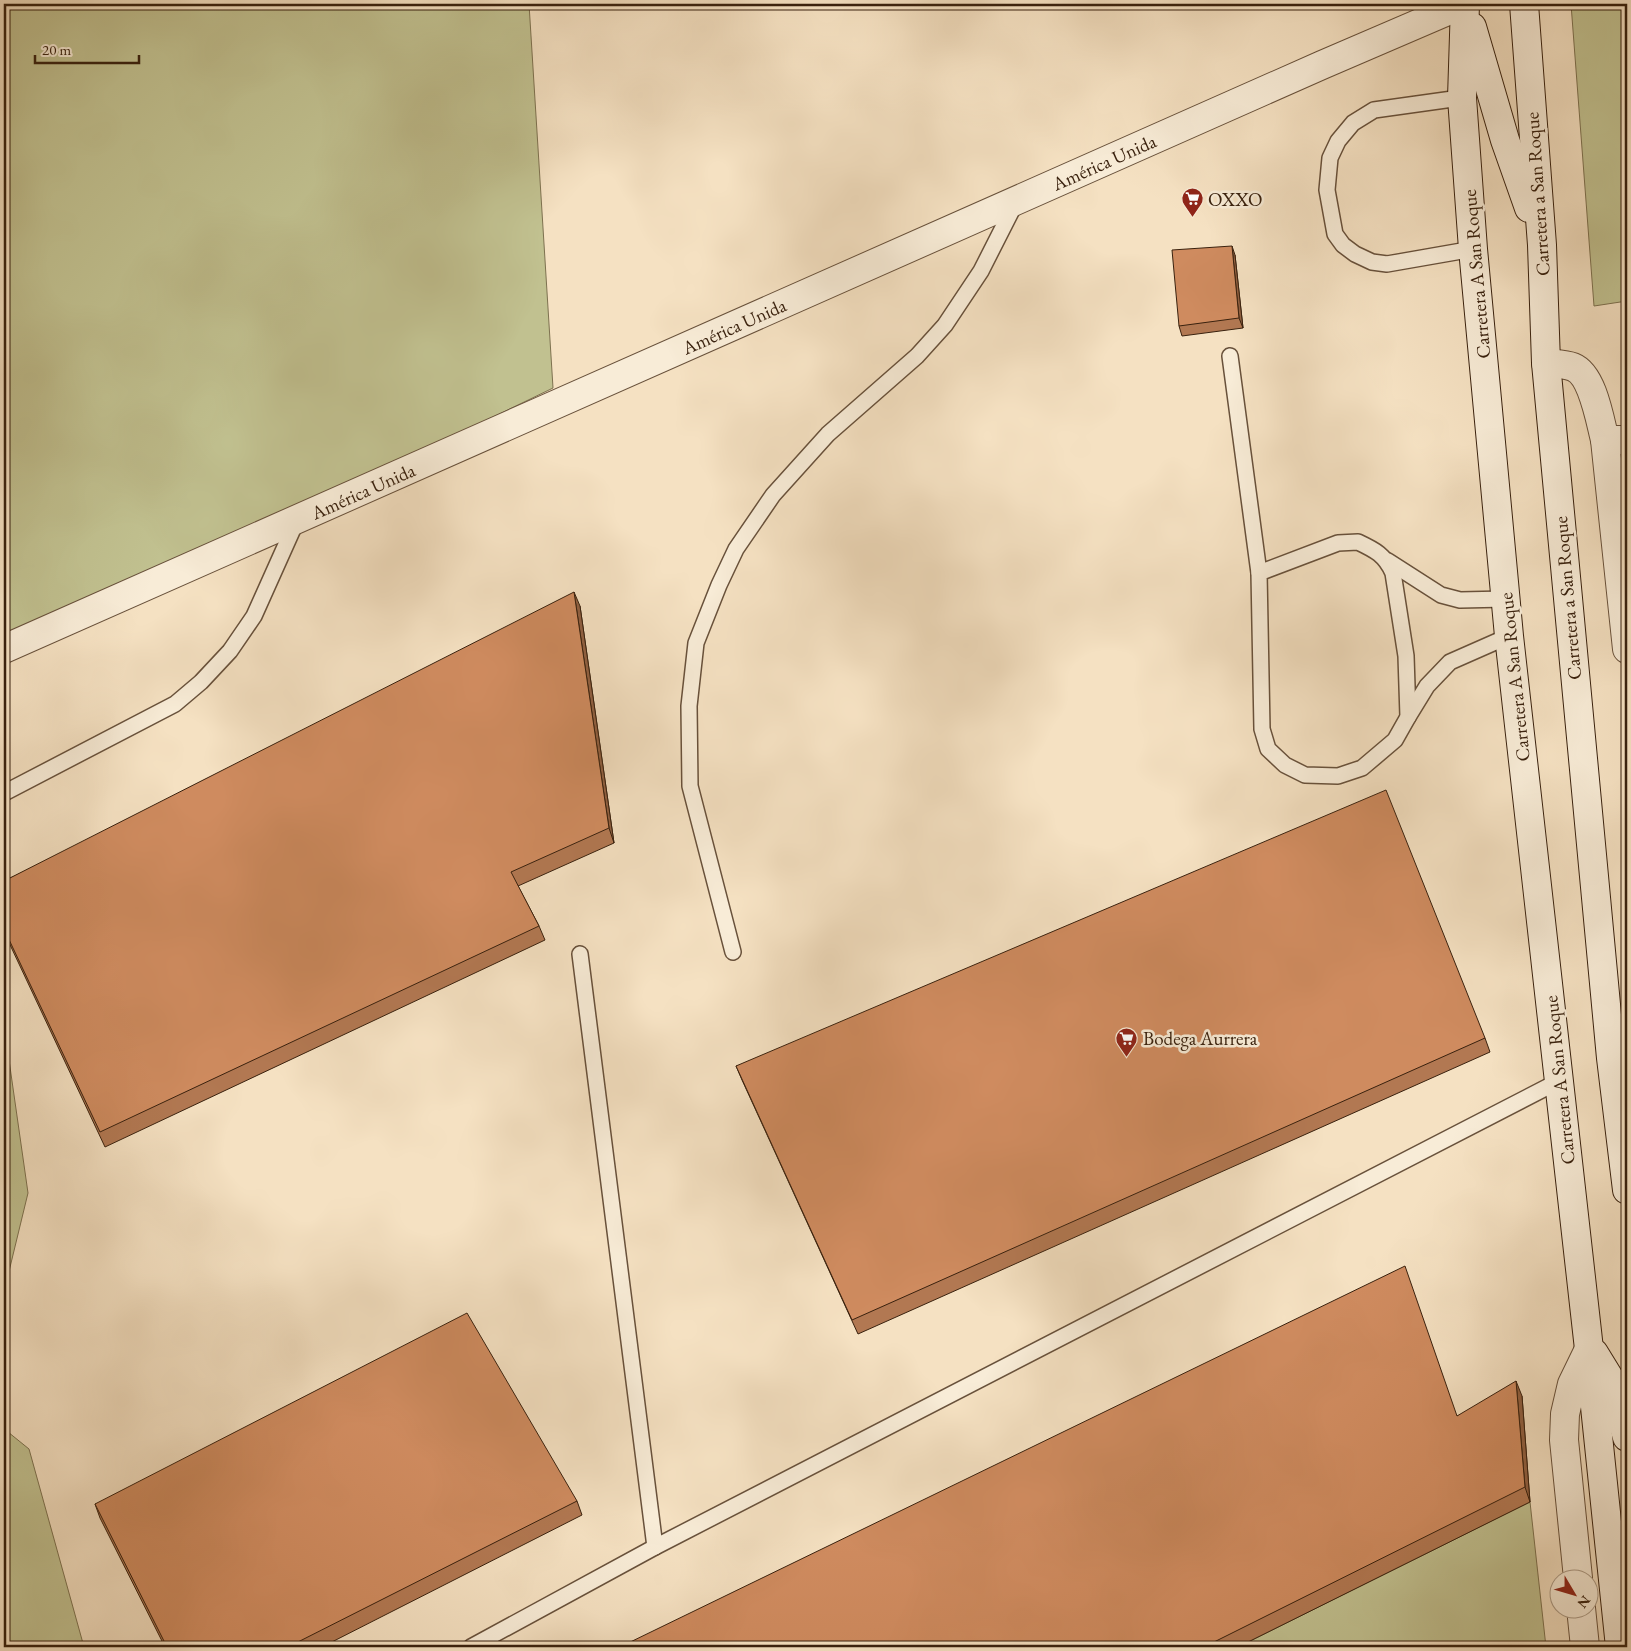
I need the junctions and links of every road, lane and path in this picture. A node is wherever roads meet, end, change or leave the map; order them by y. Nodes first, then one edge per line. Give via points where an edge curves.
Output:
1 (1465, 4) edge
2 (1524, 4) edge
3 (1490, 90) junction
4 (1462, 98) junction
5 (1017, 201) junction
6 (1542, 245) junction
7 (1473, 249) junction
8 (1230, 356) dead end
9 (1546, 364) junction
10 (1616, 440) edge
11 (297, 520) junction
12 (1388, 561) junction
13 (1259, 573) junction
14 (1506, 598) junction
15 (1509, 636) junction
16 (4, 649) edge
17 (1627, 649) edge
18 (1408, 718) junction
19 (4, 793) edge
20 (733, 952) dead end
21 (580, 954) dead end
22 (1559, 1080) junction
23 (1627, 1190) edge
24 (1589, 1349) junction
25 (1627, 1437) edge
26 (655, 1547) junction
27 (1577, 1568) edge
28 (1582, 1618) edge
29 (471, 1647) edge
30 (1585, 1647) edge
31 (1620, 1647) edge

1 - 3 main road
1 - 4 main road, Carretera A San Roque
1 - 5 main road, América Unida
2 - 6 main road, Carretera a San Roque
3 - 4 lane
3 - 6 main road
4 - 7 main road, Carretera A San Roque
4 - 7 lane via 1374,110 1353,123 1338,141 1330,158 1327,190 1335,234 1343,245 1372,262 1387,264
5 - 11 main road, América Unida
5 - 20 lane via 982,271 945,326 917,356 828,434 773,495 736,548 696,643 689,706 690,786
6 - 9 main road, Carretera a San Roque
7 - 14 main road, Carretera A San Roque
8 - 13 lane
9 - 10 main road via 1575,368 1582,373
9 - 23 main road, Carretera a San Roque via 1609,1038
10 - 17 main road
11 - 16 main road, América Unida
11 - 19 lane via 254,616 230,650 201,682 175,704
12 - 13 lane via 1358,542 1338,544
12 - 14 lane via 1441,595 1460,600
12 - 18 lane via 1393,573 1406,656
13 - 18 lane via 1262,729 1268,749 1285,765 1305,774 1338,776 1362,768 1385,750
14 - 15 main road, Carretera A San Roque
15 - 18 lane via 1450,662 1428,686
15 - 22 main road, Carretera A San Roque
21 - 26 lane
22 - 24 main road, Carretera A San Roque
22 - 26 lane
24 - 25 main road via 1610,1378
24 - 27 main road via 1572,1384 1565,1414 1564,1440
24 - 31 main road
26 - 29 lane
28 - 30 main road

